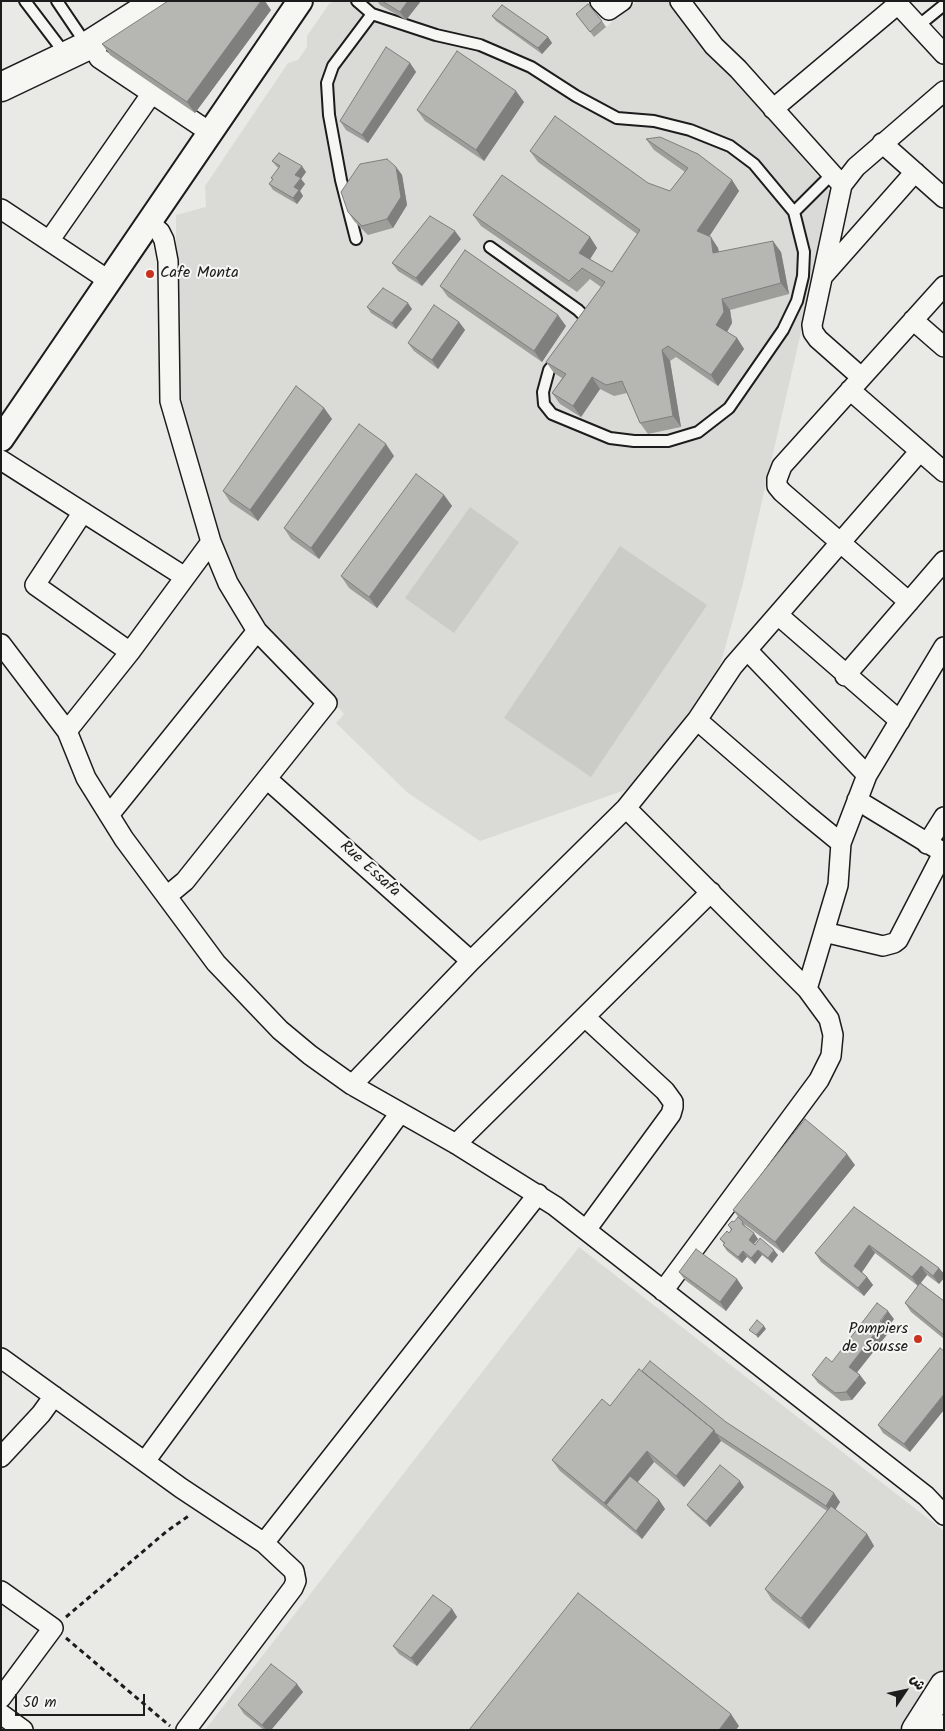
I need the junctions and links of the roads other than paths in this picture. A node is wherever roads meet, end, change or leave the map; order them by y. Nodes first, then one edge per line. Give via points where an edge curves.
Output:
1 (25, 1) edge
2 (57, 1) edge
3 (158, 1) edge
4 (300, 1) edge
5 (357, 1) edge
6 (600, 1) edge
7 (622, 1) edge
8 (680, 1) edge
9 (896, 3) edge
10 (944, 5) edge
11 (372, 14) junction
12 (918, 26) junction
13 (82, 49) junction
14 (944, 54) edge
15 (1, 87) edge
16 (944, 91) edge
17 (152, 93) junction
18 (773, 109) junction
19 (211, 132) junction
20 (882, 143) junction
21 (915, 172) junction
22 (836, 180) junction
23 (944, 198) edge
24 (1, 209) edge
25 (794, 212) junction
26 (149, 222) junction
27 (356, 239) dead end
28 (49, 241) junction
29 (490, 247) dead end
30 (822, 277) junction
31 (108, 280) junction
32 (944, 286) edge
33 (913, 320) junction
34 (577, 335) edge
35 (944, 347) edge
36 (566, 349) edge
37 (856, 384) junction
38 (1, 438) edge
39 (920, 452) junction
40 (1, 460) edge
41 (944, 472) edge
42 (83, 512) junction
43 (211, 542) junction
44 (841, 543) junction
45 (944, 561) edge
46 (186, 577) junction
47 (909, 602) junction
48 (778, 615) junction
49 (257, 631) junction
50 (1, 644) edge
51 (944, 647) edge
52 (747, 650) junction
53 (130, 652) junction
54 (845, 676) junction
55 (697, 720) junction
56 (900, 721) junction
57 (67, 731) junction
58 (867, 775) junction
59 (267, 780) junction
60 (857, 800) junction
61 (626, 808) junction
62 (109, 815) junction
63 (944, 817) edge
64 (841, 843) junction
65 (938, 850) edge
66 (711, 892) junction
67 (166, 896) junction
68 (824, 932) junction
69 (472, 961) junction
70 (807, 989) junction
71 (585, 1017) junction
72 (352, 1085) junction
73 (400, 1113) junction
74 (456, 1144) junction
75 (538, 1194) junction
76 (586, 1230) junction
77 (663, 1291) junction
78 (1, 1358) edge
79 (54, 1396) junction
80 (1, 1457) edge
81 (146, 1460) junction
82 (926, 1496) junction
83 (944, 1505) edge
84 (944, 1515) edge
85 (264, 1543) junction
86 (1, 1591) edge
87 (944, 1686) edge
88 (1, 1698) edge
89 (1, 1714) edge
90 (944, 1718) edge
91 (22, 1730) edge
92 (186, 1730) edge
93 (916, 1730) edge
94 (922, 1730) edge
95 (938, 1730) edge
96 (944, 1730) edge

1 - 13 lane
2 - 13 lane
3 - 13 main road
4 - 19 street
5 - 11 lane
6 - 7 street via 609,10
8 - 18 street via 714,46
9 - 12 street
9 - 18 street
10 - 12 lane
11 - 25 lane via 480,45 531,67 617,118 690,130 730,146 754,164
11 - 27 lane via 333,66 327,83 341,180
12 - 14 street
13 - 15 main road
13 - 17 street
16 - 20 street
17 - 19 street
17 - 28 street
18 - 22 street
19 - 26 street
20 - 21 street
20 - 22 street
21 - 23 street
21 - 30 street
22 - 25 lane
22 - 30 street
24 - 28 street
25 - 36 lane via 804,252 797,302 783,330 729,408 698,432 668,441 618,439 552,414 544,404 543,392 549,370
26 - 31 street
26 - 43 street via 164,240 168,261 170,401
28 - 31 street
29 - 34 lane via 584,316 585,325
30 - 37 street via 813,332
31 - 38 street
32 - 33 street
33 - 35 street
33 - 37 street
37 - 39 street
37 - 44 street via 782,466 776,479 782,492
39 - 41 street
39 - 44 street
40 - 42 street
42 - 46 street
42 - 53 street via 35,585
43 - 46 street
43 - 49 street via 228,582
44 - 47 street
44 - 48 street
45 - 47 street
46 - 53 street
47 - 54 street
48 - 52 street
48 - 54 street
49 - 59 street via 327,703
49 - 62 street
50 - 57 street
51 - 56 street
52 - 55 street
52 - 58 street
53 - 57 street
54 - 56 street
55 - 61 street
55 - 64 street
56 - 58 street
57 - 62 street via 86,778
58 - 60 street
59 - 67 street via 185,881
59 - 69 street, Rue Essafa
60 - 64 street
60 - 65 street
61 - 66 street
61 - 69 street
62 - 67 street
63 - 65 street
64 - 68 street via 838,885
65 - 68 street via 894,944 883,946
66 - 70 street
66 - 71 street
67 - 72 street via 245,994 302,1048
68 - 70 street
69 - 72 street
70 - 77 street via 833,1028 831,1056 818,1080
71 - 74 street
71 - 76 street via 673,1102 671,1114
72 - 73 street
73 - 74 street
73 - 81 street
74 - 75 street
75 - 76 street
75 - 85 street
76 - 77 street
77 - 82 street
78 - 79 street
79 - 80 street
79 - 81 street
81 - 85 street
82 - 83 street
82 - 84 street
85 - 92 street via 294,1571 296,1581
86 - 88 street via 53,1628
87 - 93 main road
89 - 91 street
90 - 94 main road
95 - 96 main road

